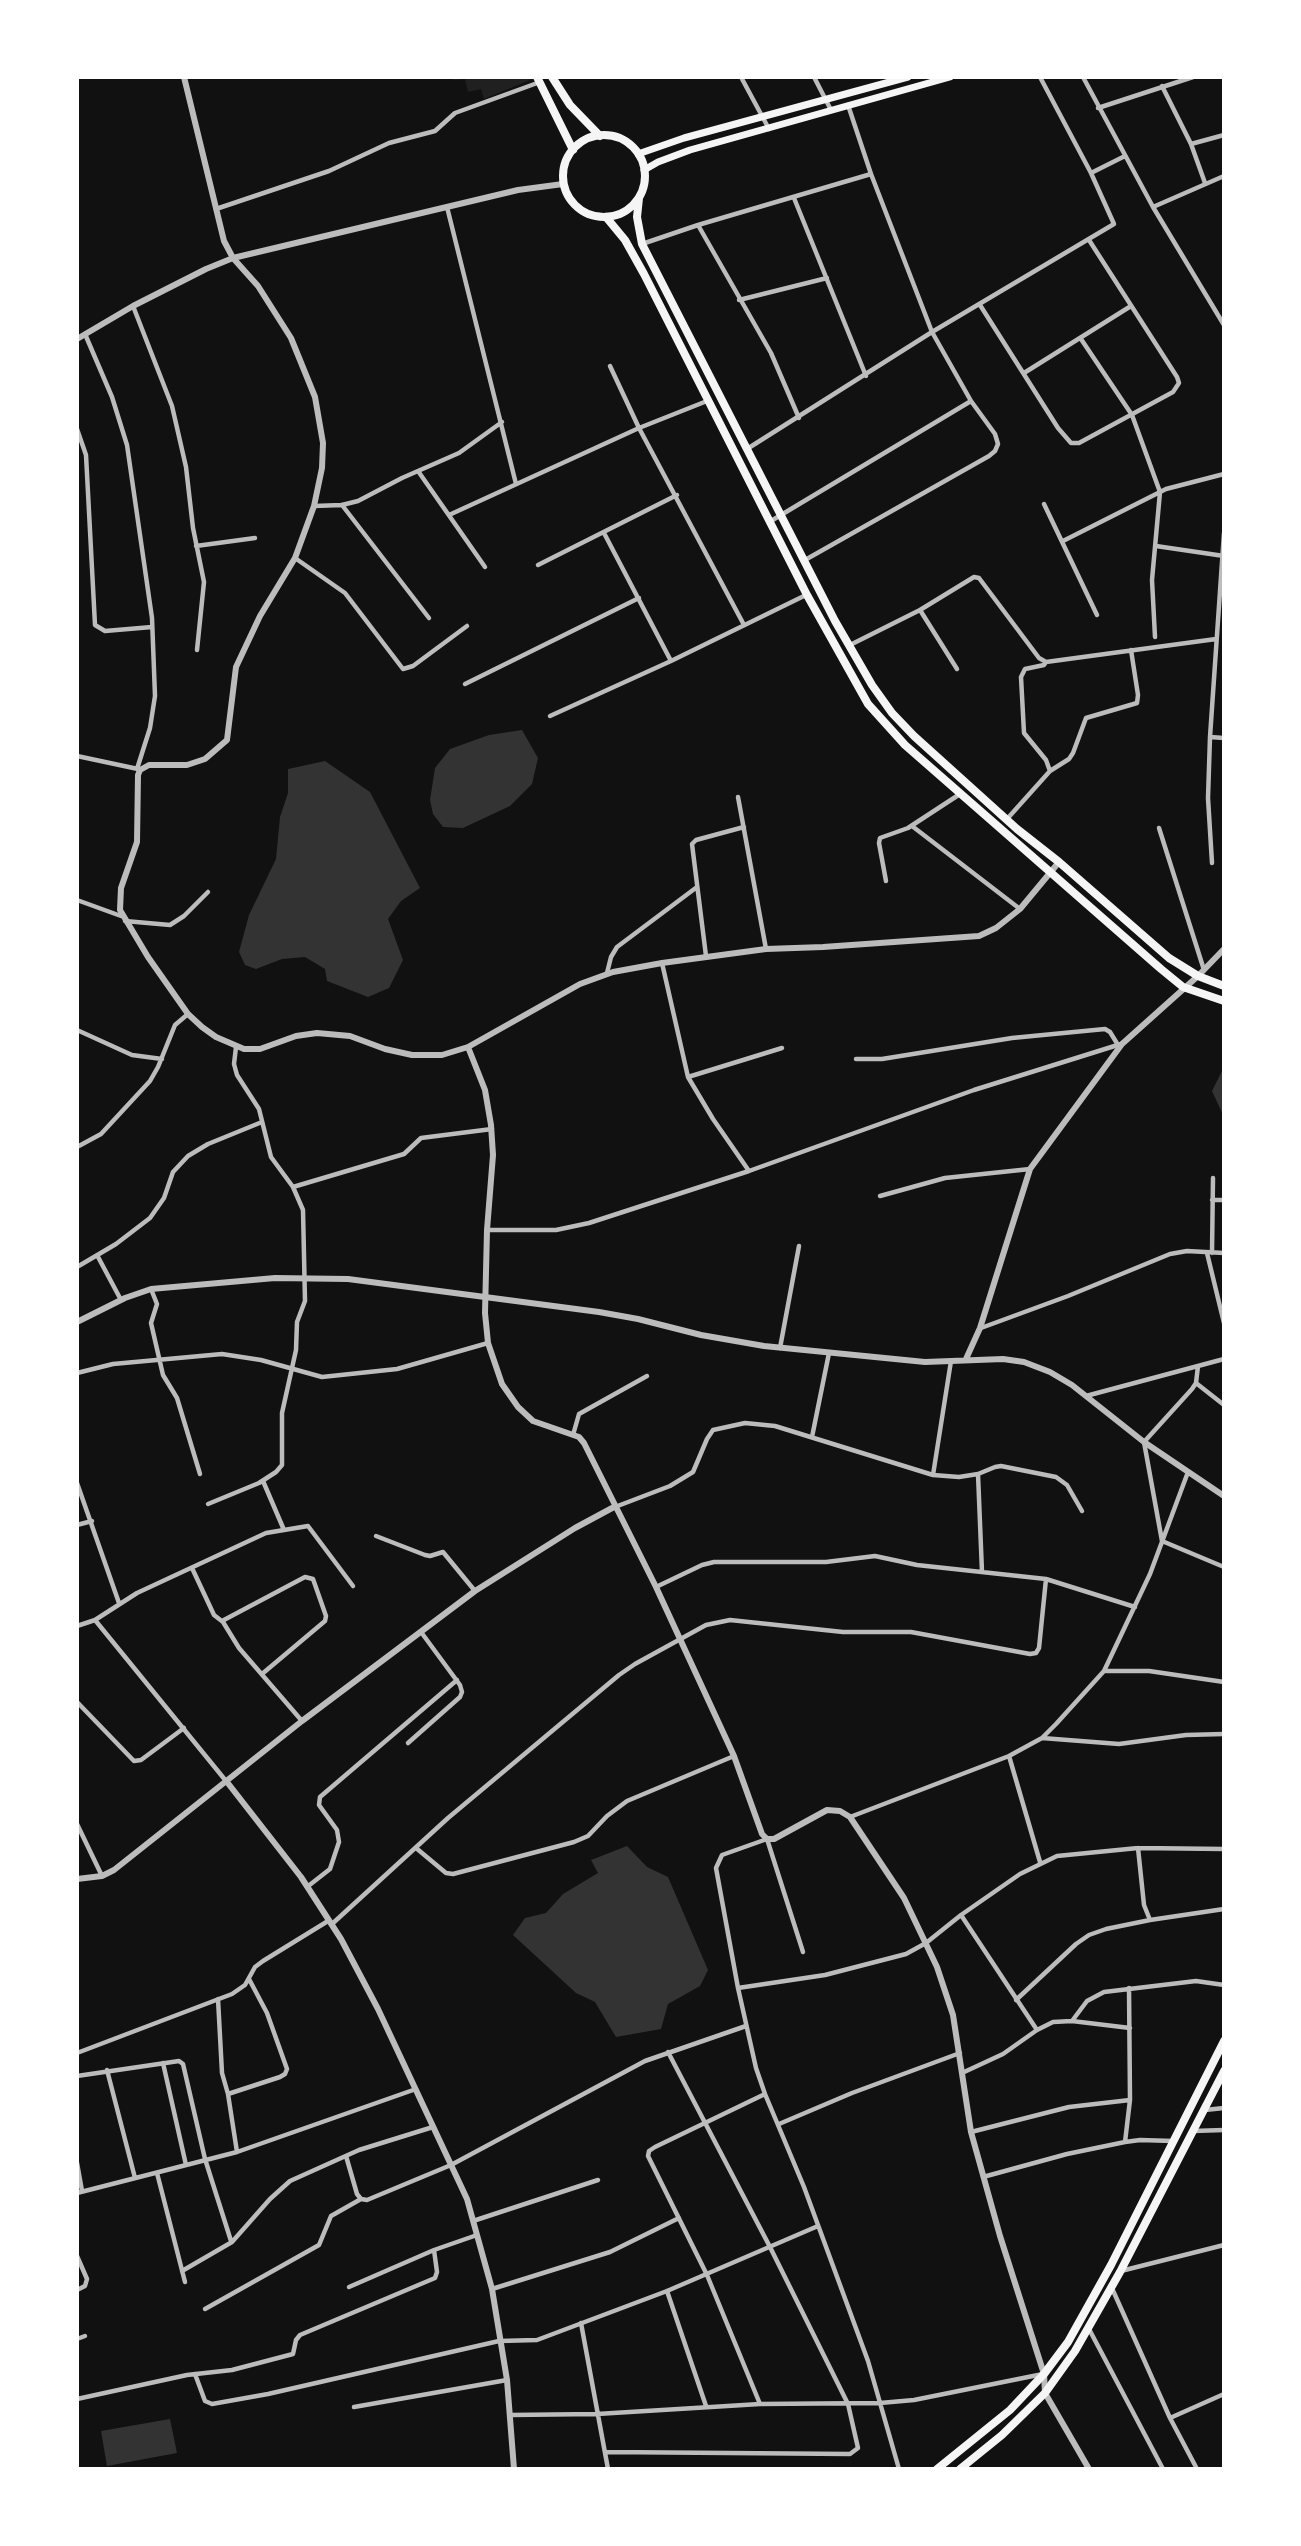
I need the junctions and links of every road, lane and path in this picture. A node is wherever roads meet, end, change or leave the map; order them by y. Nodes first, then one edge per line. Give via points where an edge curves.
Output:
1 (184, 77) edge
2 (552, 77) edge
3 (741, 77) edge
4 (814, 77) edge
5 (908, 77) edge
6 (950, 77) edge
7 (1040, 77) edge
8 (1083, 77) edge
9 (1193, 77) edge
10 (539, 79) edge
11 (1162, 86) junction
12 (826, 100) junction
13 (848, 105) junction
14 (1098, 108) junction
15 (831, 110) junction
16 (762, 117) junction
17 (768, 128) junction
18 (1224, 135) edge
19 (600, 136) junction
20 (1191, 144) junction
21 (573, 149) junction
22 (638, 154) junction
23 (1125, 156) junction
24 (644, 170) junction
25 (1091, 173) junction
26 (871, 174) junction
27 (1224, 176) edge
28 (1205, 183) junction
29 (563, 184) junction
30 (639, 198) junction
31 (794, 198) junction
32 (447, 207) junction
33 (1153, 207) junction
34 (215, 210) junction
35 (606, 217) junction
36 (698, 225) junction
37 (1089, 240) junction
38 (642, 244) junction
39 (233, 258) junction
40 (827, 278) junction
41 (738, 300) junction
42 (980, 305) junction
43 (133, 306) junction
44 (1132, 306) junction
45 (1224, 325) edge
46 (932, 332) junction
47 (85, 333) junction
48 (77, 339) edge
49 (1081, 339) junction
50 (610, 366) dead end
51 (1024, 373) junction
52 (866, 376) junction
53 (708, 400) junction
54 (971, 401) junction
55 (1132, 415) junction
56 (799, 418) junction
57 (502, 422) junction
58 (639, 428) junction
59 (77, 429) edge
60 (80, 441) edge
61 (747, 449) junction
62 (418, 471) junction
63 (1224, 474) edge
64 (516, 484) junction
65 (1160, 492) junction
66 (677, 495) junction
67 (1044, 504) dead end
68 (342, 505) junction
69 (314, 506) junction
70 (781, 513) junction
71 (449, 515) junction
72 (770, 523) junction
73 (604, 533) junction
74 (1224, 533) edge
75 (255, 538) dead end
76 (1063, 541) junction
77 (196, 546) junction
78 (1156, 546) junction
79 (1223, 556) edge
80 (295, 558) junction
81 (804, 559) junction
82 (538, 565) dead end
83 (485, 567) dead end
84 (807, 595) junction
85 (639, 598) junction
86 (920, 610) junction
87 (1097, 615) dead end
88 (429, 618) dead end
89 (744, 625) junction
90 (467, 626) dead end
91 (152, 627) junction
92 (1155, 637) dead end
93 (1216, 639) junction
94 (849, 646) junction
95 (197, 650) dead end
96 (1131, 650) junction
97 (671, 662) junction
98 (1046, 662) junction
99 (957, 670) dead end
100 (465, 684) dead end
101 (550, 716) dead end
102 (1210, 737) junction
103 (1224, 738) edge
104 (77, 756) edge
105 (139, 769) junction
106 (1050, 771) junction
107 (961, 793) junction
108 (738, 797) dead end
109 (1007, 820) junction
110 (912, 826) junction
111 (744, 827) junction
112 (1159, 828) dead end
113 (1059, 862) junction
114 (1212, 863) dead end
115 (1051, 873) junction
116 (886, 881) dead end
117 (697, 887) junction
118 (208, 892) dead end
119 (77, 900) edge
120 (1020, 909) junction
121 (123, 918) junction
122 (766, 948) junction
123 (1224, 949) edge
124 (706, 956) junction
125 (662, 963) junction
126 (1201, 973) junction
127 (606, 974) junction
128 (1224, 986) edge
129 (1183, 987) junction
130 (1224, 1001) edge
131 (188, 1014) junction
132 (77, 1030) edge
133 (1120, 1044) junction
134 (236, 1047) junction
135 (468, 1047) junction
136 (782, 1048) dead end
137 (162, 1059) junction
138 (856, 1059) dead end
139 (688, 1077) junction
140 (262, 1122) junction
141 (492, 1129) junction
142 (77, 1147) edge
143 (1030, 1169) junction
144 (749, 1171) junction
145 (1213, 1178) dead end
146 (293, 1187) junction
147 (880, 1196) dead end
148 (1212, 1200) junction
149 (1224, 1200) edge
150 (487, 1230) junction
151 (799, 1247) dead end
152 (1209, 1253) junction
153 (1224, 1253) edge
154 (97, 1255) junction
155 (77, 1267) edge
156 (306, 1278) junction
157 (150, 1289) junction
158 (485, 1297) junction
159 (121, 1300) junction
160 (77, 1322) edge
161 (1224, 1324) edge
162 (980, 1328) junction
163 (488, 1343) junction
164 (780, 1348) junction
165 (828, 1353) junction
166 (160, 1359) junction
167 (1224, 1359) edge
168 (966, 1360) junction
169 (951, 1361) junction
170 (1198, 1366) junction
171 (291, 1368) junction
172 (77, 1373) edge
173 (647, 1376) dead end
174 (1195, 1383) junction
175 (1086, 1396) junction
176 (1224, 1405) edge
177 (573, 1436) junction
178 (813, 1437) junction
179 (1144, 1442) junction
180 (1188, 1472) junction
181 (200, 1474) dead end
182 (978, 1474) junction
183 (933, 1475) junction
184 (263, 1481) junction
185 (77, 1483) edge
186 (1224, 1496) edge
187 (208, 1504) dead end
188 (614, 1507) junction
189 (1082, 1511) dead end
190 (92, 1521) junction
191 (77, 1525) edge
192 (285, 1530) junction
193 (376, 1536) dead end
194 (1162, 1541) junction
195 (1224, 1567) edge
196 (192, 1568) junction
197 (982, 1572) junction
198 (1046, 1579) junction
199 (353, 1586) dead end
200 (656, 1587) junction
201 (475, 1591) junction
202 (119, 1603) junction
203 (1135, 1607) junction
204 (95, 1620) junction
205 (222, 1620) junction
206 (77, 1626) edge
207 (421, 1632) junction
208 (678, 1639) junction
209 (1104, 1671) junction
210 (262, 1674) junction
211 (457, 1680) junction
212 (1224, 1682) edge
213 (77, 1702) edge
214 (302, 1721) junction
215 (184, 1728) junction
216 (1224, 1734) edge
217 (1042, 1738) junction
218 (408, 1743) dead end
219 (734, 1756) junction
220 (1009, 1756) junction
221 (227, 1782) junction
222 (850, 1817) junction
223 (77, 1824) edge
224 (767, 1839) junction
225 (416, 1848) junction
226 (1138, 1848) junction
227 (1224, 1849) edge
228 (1040, 1862) junction
229 (102, 1876) junction
230 (77, 1879) edge
231 (307, 1887) junction
232 (1224, 1909) edge
233 (961, 1914) junction
234 (1150, 1920) junction
235 (330, 1923) junction
236 (926, 1943) junction
237 (803, 1952) dead end
238 (249, 1979) junction
239 (1224, 1985) edge
240 (738, 1988) junction
241 (1129, 1988) junction
242 (218, 1999) junction
243 (1016, 2000) junction
244 (1072, 2021) junction
245 (746, 2026) junction
246 (1130, 2028) junction
247 (1037, 2030) junction
248 (1224, 2040) edge
249 (668, 2052) junction
250 (77, 2053) edge
251 (960, 2053) junction
252 (163, 2063) junction
253 (107, 2070) junction
254 (1224, 2071) edge
255 (962, 2073) junction
256 (77, 2077) edge
257 (416, 2090) junction
258 (228, 2094) junction
259 (765, 2094) junction
260 (1130, 2100) junction
261 (1224, 2108) edge
262 (1204, 2110) junction
263 (705, 2124) junction
264 (779, 2124) junction
265 (433, 2127) junction
266 (1224, 2130) edge
267 (1192, 2131) junction
268 (971, 2132) junction
269 (1173, 2141) junction
270 (1125, 2142) junction
271 (237, 2152) junction
272 (346, 2156) junction
273 (205, 2160) junction
274 (77, 2162) edge
275 (186, 2165) junction
276 (451, 2165) junction
277 (157, 2173) junction
278 (982, 2177) junction
279 (135, 2178) junction
280 (598, 2180) dead end
281 (80, 2192) edge
282 (361, 2199) junction
283 (679, 2218) junction
284 (473, 2221) junction
285 (818, 2225) junction
286 (477, 2235) junction
287 (232, 2242) junction
288 (1224, 2245) edge
289 (770, 2247) junction
290 (434, 2250) junction
291 (77, 2256) edge
292 (182, 2271) junction
293 (1120, 2272) junction
294 (707, 2275) junction
295 (185, 2282) dead end
296 (1111, 2286) junction
297 (349, 2287) dead end
298 (492, 2289) junction
299 (77, 2290) edge
300 (667, 2291) junction
301 (205, 2309) dead end
302 (581, 2323) junction
303 (1089, 2328) junction
304 (85, 2336) dead end
305 (77, 2339) edge
306 (499, 2341) junction
307 (195, 2374) junction
308 (1044, 2374) junction
309 (507, 2380) junction
310 (1045, 2393) junction
311 (1224, 2394) edge
312 (77, 2399) edge
313 (848, 2403) junction
314 (880, 2403) junction
315 (760, 2404) junction
316 (706, 2406) junction
317 (354, 2407) dead end
318 (597, 2414) junction
319 (510, 2415) junction
320 (1170, 2418) junction
321 (606, 2452) junction
322 (514, 2469) edge
323 (608, 2469) edge
324 (899, 2469) edge
325 (937, 2469) edge
326 (960, 2469) edge
327 (1089, 2469) edge
328 (1163, 2469) edge
329 (1197, 2469) edge

1 - 34 street
2 - 19 main road via 570,105
3 - 16 street
4 - 12 street
5 - 12 main road
6 - 13 main road
7 - 25 street
8 - 14 street
9 - 11 street
10 - 21 main road
10 - 34 street via 455,113 435,131 389,143 329,171
11 - 14 street
11 - 20 street
12 - 15 street
12 - 16 main road
13 - 15 main road
13 - 26 street
14 - 23 street
15 - 17 main road
16 - 17 street
16 - 22 main road
17 - 24 main road via 670,157
18 - 20 street
19 - 21 main road
19 - 22 main road via 622,140
20 - 28 street
21 - 29 main road via 566,160
22 - 24 main road
23 - 25 street
23 - 33 street
24 - 30 main road
25 - 37 street via 1115,223
26 - 31 street
26 - 46 street
27 - 28 street
28 - 33 street
29 - 32 street
29 - 35 main road via 583,212
30 - 35 main road via 630,208
30 - 38 main road
31 - 36 street
31 - 40 street
32 - 39 street
32 - 57 street
33 - 45 street
34 - 39 street
35 - 53 main road via 625,240
36 - 38 street
36 - 41 street
37 - 42 street
37 - 44 street
38 - 61 main road
39 - 43 street
39 - 69 street via 276,312 315,397 323,443
40 - 41 street
40 - 52 street
41 - 56 street via 771,353
42 - 46 street
42 - 51 street
43 - 47 street
43 - 77 street via 172,406
44 - 49 street
44 - 55 street via 1180,383 1174,392
46 - 52 street
46 - 54 street
47 - 48 street
47 - 91 street via 127,445
49 - 51 street
49 - 55 street
50 - 58 street
51 - 55 street via 1071,443
52 - 56 street
53 - 58 street
53 - 72 main road
54 - 70 street
54 - 81 street via 995,434 995,451
55 - 65 street
56 - 61 street
57 - 62 street via 459,453
57 - 64 street
58 - 64 street
58 - 66 street
59 - 60 street
60 - 91 street via 87,464 95,625 105,631
61 - 70 main road
62 - 68 street
62 - 71 street
63 - 65 street
64 - 71 street
65 - 76 street
65 - 78 street
66 - 73 street
66 - 89 street
67 - 76 street
68 - 69 street
68 - 88 street
69 - 80 street
70 - 72 street
70 - 81 main road
71 - 83 street
72 - 84 main road
73 - 82 street
73 - 85 street
74 - 79 street
75 - 77 street
76 - 87 street
77 - 95 street via 204,590
78 - 79 street
78 - 92 street via 1152,580
79 - 93 street
80 - 90 street via 345,593 402,669 413,666
80 - 105 street via 236,667 227,740 196,763
81 - 94 main road
84 - 89 street
84 - 107 main road via 868,704 905,745
85 - 97 street
85 - 100 street
86 - 94 street
86 - 98 street via 977,577
86 - 99 street
89 - 97 street
91 - 105 street via 155,696
93 - 96 street
93 - 102 street
94 - 109 main road via 892,713
96 - 98 street
96 - 106 street via 1137,703 1086,718 1073,753
97 - 101 street
98 - 106 street via 1025,669 1021,677 1024,733
102 - 103 street
102 - 114 street
104 - 105 street
105 - 121 street via 137,842 121,888
106 - 109 street
107 - 110 street
107 - 115 main road
108 - 111 street
109 - 113 main road
110 - 116 street via 879,840
110 - 120 street
111 - 117 street via 693,841
111 - 122 street
112 - 126 street
113 - 115 street
113 - 126 main road via 1169,958
115 - 120 street
115 - 129 main road
117 - 124 street
117 - 127 street via 617,947
118 - 121 street via 170,925
119 - 121 street
120 - 122 street via 996,928 971,938
121 - 131 street
122 - 124 street
123 - 126 street
124 - 125 street
125 - 127 street
125 - 139 street
126 - 128 main road
126 - 129 street
127 - 135 street
129 - 130 main road
129 - 133 street
131 - 134 street
131 - 137 street via 175,1026
132 - 137 street via 132,1055
133 - 138 street via 1105,1029
133 - 143 street
133 - 144 street via 974,1090
134 - 135 street via 260,1049 317,1033 350,1036 412,1055 442,1055
134 - 140 street via 235,1071
135 - 141 street via 485,1090
136 - 139 street
137 - 142 street via 153,1076 104,1131
139 - 144 street
140 - 146 street via 271,1157
140 - 154 street via 188,1156 173,1172 164,1198 150,1218
141 - 146 street via 421,1138 404,1154
141 - 150 street
143 - 147 street via 945,1178
143 - 162 street
144 - 150 street via 571,1227
145 - 148 street
146 - 156 street via 303,1210
148 - 149 street
148 - 152 street
150 - 158 street
151 - 164 street
152 - 153 street
152 - 161 street
152 - 162 street via 1170,1254
154 - 155 street
154 - 159 street
156 - 157 street
156 - 158 street
156 - 171 street
157 - 159 street
157 - 166 street via 157,1304 151,1323
158 - 163 street
158 - 164 street via 612,1315
159 - 160 street
162 - 168 street
163 - 171 street via 390,1370 322,1377
163 - 177 street via 502,1384 518,1407 539,1425
164 - 165 street
165 - 169 street
165 - 178 street
166 - 171 street via 236,1355
166 - 172 street
166 - 181 street
167 - 170 street
168 - 169 street
168 - 175 street via 1024,1362 1050,1372
169 - 183 street
170 - 174 street
170 - 175 street
171 - 184 street via 282,1413 282,1465
173 - 177 street via 579,1414
174 - 176 street
174 - 179 street
175 - 179 street
177 - 188 street via 584,1443
178 - 183 street
178 - 188 street via 761,1424 717,1429 707,1439 693,1472
179 - 180 street
179 - 194 street
180 - 186 street
180 - 194 street
182 - 183 street via 959,1478
182 - 189 street via 1001,1466 1042,1472 1067,1485
182 - 197 street
184 - 187 street
184 - 192 street
185 - 190 street
188 - 200 street
188 - 201 street
190 - 191 street
190 - 202 street
192 - 196 street via 266,1532
192 - 199 street via 308,1526
193 - 201 street via 425,1555 443,1552
194 - 195 street
194 - 203 street
196 - 202 street
196 - 205 street via 213,1613
197 - 198 street
197 - 200 street via 875,1556 826,1562 728,1560 702,1565
198 - 203 street
198 - 208 street via 1039,1648 1030,1654 911,1632 843,1632 730,1620 706,1625
200 - 208 street
201 - 207 street
202 - 204 street
203 - 209 street
204 - 206 street
204 - 215 street
205 - 210 street
205 - 210 street via 305,1577 313,1579 325,1621
207 - 211 street
207 - 214 street
208 - 219 street
208 - 225 street via 619,1675
209 - 212 street via 1149,1671
209 - 217 street
210 - 214 street
211 - 218 street via 462,1688 460,1697
211 - 231 street via 320,1797 319,1805 337,1830 339,1842 330,1869
213 - 215 street via 134,1761
214 - 221 street
215 - 221 street
216 - 217 street via 1119,1744
217 - 220 street
219 - 224 street
219 - 225 street via 627,1801 588,1836 574,1842 453,1874
220 - 222 street
220 - 228 street
221 - 229 street
221 - 231 street
222 - 224 street via 827,1810 782,1836
222 - 236 street via 904,1898
223 - 229 street
224 - 237 street
224 - 240 street via 722,1854 716,1868
225 - 235 street
226 - 227 street
226 - 228 street via 1079,1852
226 - 234 street
228 - 233 street
229 - 230 street
231 - 235 street
232 - 234 street
233 - 236 street
233 - 243 street
234 - 243 street via 1089,1936
235 - 238 street via 263,1961
235 - 257 street via 351,1956
236 - 240 street via 895,1959
236 - 251 street via 953,2015
238 - 242 street via 240,1989
238 - 258 street via 287,2069 279,2077
239 - 241 street via 1196,1981
240 - 245 street
241 - 244 street via 1095,1995
241 - 246 street
242 - 250 street
242 - 258 street via 222,2073
243 - 247 street
244 - 246 street
244 - 247 street via 1054,2022
245 - 249 street
245 - 259 street
246 - 260 street
247 - 255 street via 1003,2054
248 - 269 main road
249 - 263 street
249 - 276 street via 620,2073
251 - 255 street
251 - 264 street
252 - 253 street
252 - 273 street via 179,2061 186,2070
252 - 275 street
253 - 256 street
253 - 279 street
254 - 262 main road
255 - 268 street
257 - 265 street
257 - 271 street
258 - 271 street
259 - 263 street
259 - 264 street
260 - 268 street via 1069,2107
260 - 270 street
261 - 262 street
262 - 267 main road
263 - 283 street via 649,2151 650,2162
263 - 289 street
264 - 285 street
265 - 272 street
265 - 276 street
266 - 267 street
267 - 293 main road
268 - 278 street
269 - 270 street
269 - 308 main road via 1068,2342
270 - 278 street
271 - 273 street
272 - 282 street
272 - 287 street via 290,2181
273 - 275 street
273 - 287 street
274 - 281 street
275 - 277 street
276 - 282 street
276 - 284 street
277 - 279 street
277 - 292 street
278 - 308 street
279 - 281 street
280 - 284 street
282 - 301 street via 331,2216 319,2245
283 - 294 street
283 - 298 street via 604,2254
284 - 286 street
285 - 289 street
285 - 314 street
286 - 290 street
286 - 298 street
287 - 292 street
288 - 293 street
289 - 294 street
289 - 313 street
290 - 297 street
290 - 307 street via 435,2278 300,2335 293,2354
291 - 299 street via 87,2279
292 - 295 street
293 - 296 main road
294 - 300 street
294 - 315 street
296 - 303 main road
296 - 320 street
298 - 306 street
300 - 302 street
300 - 316 street
302 - 306 street via 537,2340
302 - 318 street
303 - 310 main road
303 - 328 street
304 - 305 street
306 - 307 street via 212,2403 205,2401
306 - 309 street
307 - 312 street
308 - 310 street
308 - 314 street
308 - 325 main road via 1010,2410
309 - 317 street
309 - 319 street
310 - 326 main road
310 - 327 street
311 - 320 street
313 - 314 street
313 - 315 street
313 - 321 street via 858,2448 850,2454
314 - 324 street
315 - 316 street
316 - 318 street
318 - 319 street
318 - 321 street
319 - 322 street
320 - 329 street
321 - 323 street

